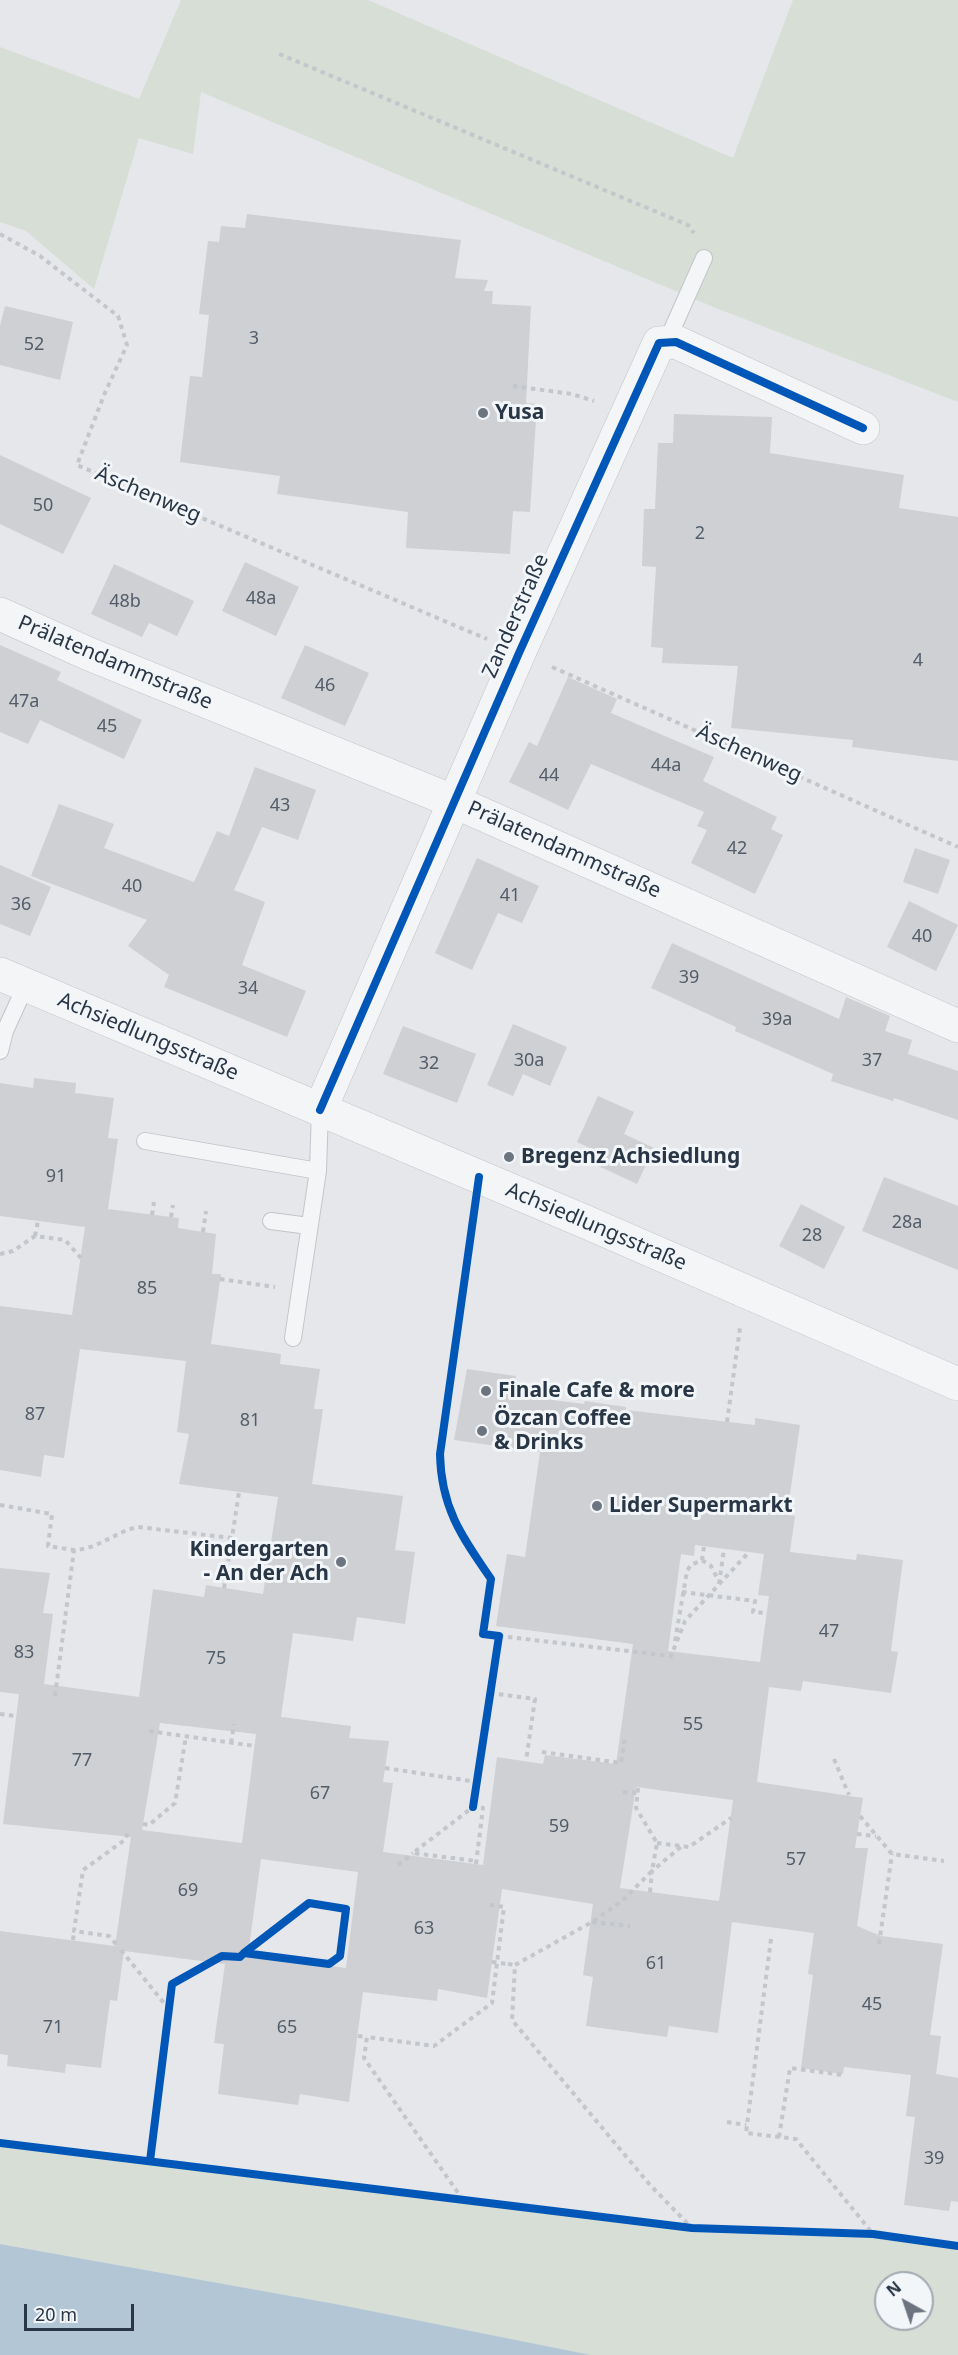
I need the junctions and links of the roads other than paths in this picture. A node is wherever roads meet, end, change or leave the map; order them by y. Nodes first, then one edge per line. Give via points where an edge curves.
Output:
1 (704, 258) road end
2 (667, 341) junction
3 (863, 428) dead end
4 (0, 614) edge
5 (455, 802) junction
6 (13, 979) edge
7 (958, 1026) edge
8 (0, 1051) edge
9 (320, 1110) junction
10 (145, 1141) dead end
11 (318, 1170) junction
12 (271, 1221) dead end
13 (309, 1226) junction
14 (293, 1338) dead end
15 (958, 1384) edge

1 - 2 lane
2 - 3 street
2 - 5 street, Zanderstraße via 659,343 649,361
4 - 5 street, Prälatendammstraße via 88,654
5 - 7 street, Prälatendammstraße
5 - 9 street, Zanderstraße
6 - 8 lane
6 - 9 street, Achsiedlungsstraße
9 - 11 lane
9 - 15 street, Achsiedlungsstraße
10 - 11 lane
11 - 13 lane
12 - 13 lane
13 - 14 lane

